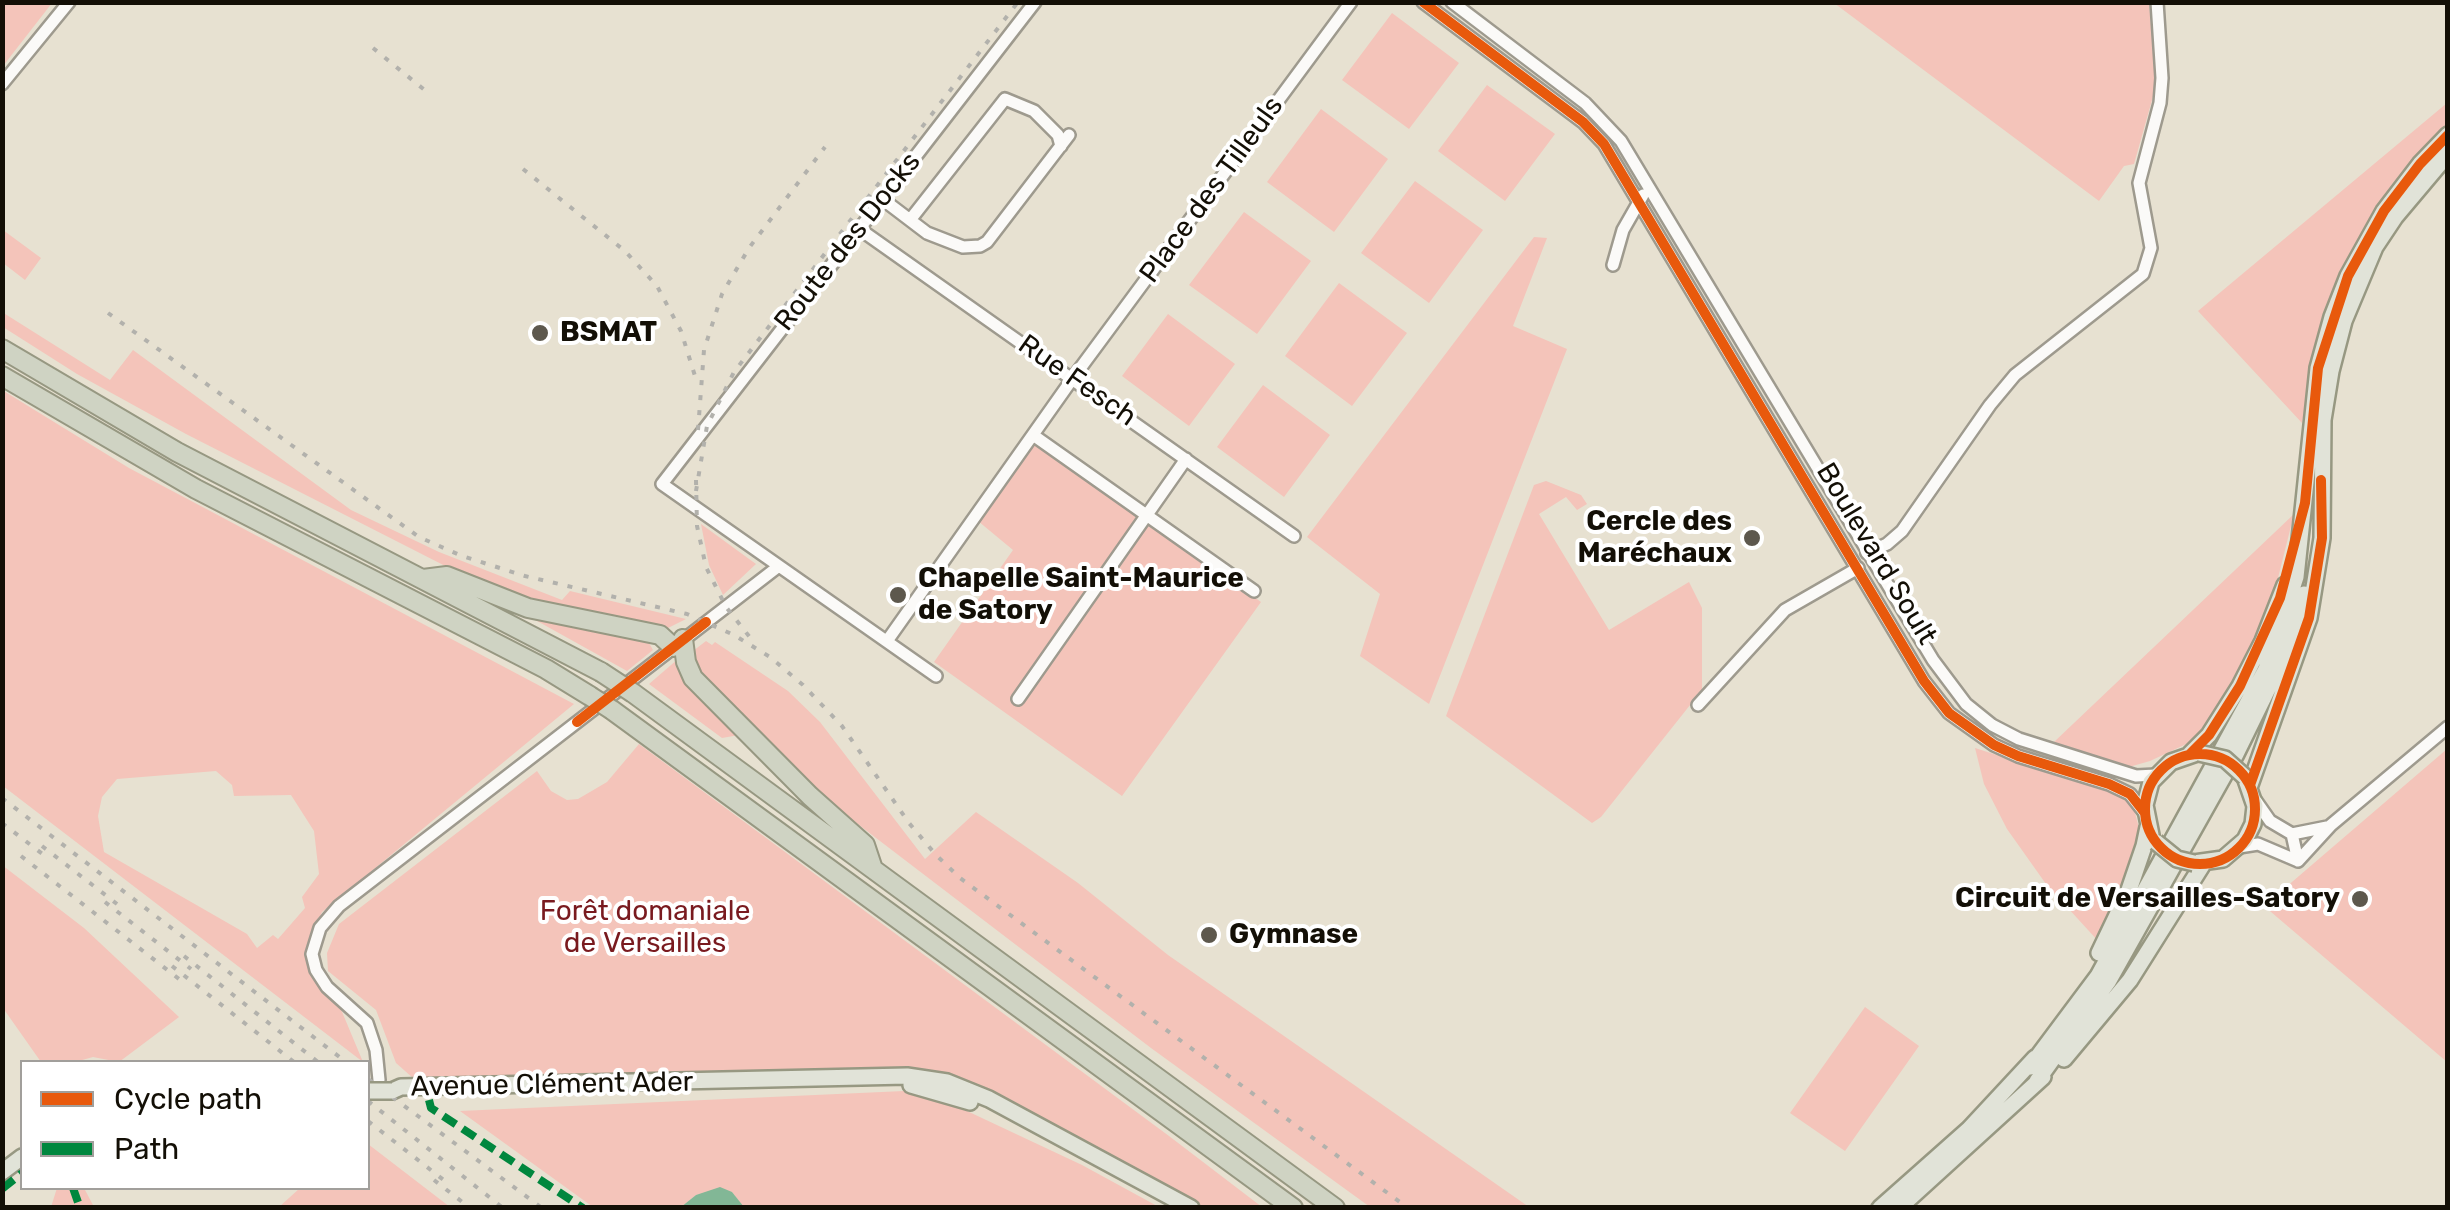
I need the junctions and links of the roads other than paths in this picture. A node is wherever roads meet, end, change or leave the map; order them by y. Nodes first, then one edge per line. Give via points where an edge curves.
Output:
1 (69, 2) edge
2 (1035, 2) edge
3 (1352, 2) edge
4 (1423, 2) edge
5 (1452, 2) edge
6 (2157, 2) edge
7 (1470, 16) junction
8 (1460, 31) junction
9 (2, 84) edge
10 (2448, 135) edge
11 (2448, 154) edge
12 (1651, 190) junction
13 (881, 198) junction
14 (1638, 198) junction
15 (1665, 213) junction
16 (910, 220) junction
17 (1653, 223) junction
18 (858, 228) junction
19 (1623, 230) junction
20 (1612, 265) dead end
21 (2, 349) edge
22 (2, 376) edge
23 (1073, 378) junction
24 (1032, 435) junction
25 (1186, 459) junction
26 (2320, 486) junction
27 (2306, 503) junction
28 (1146, 515) junction
29 (1294, 536) dead end
30 (1867, 553) junction
31 (778, 566) junction
32 (1858, 568) junction
33 (422, 580) junction
34 (1254, 591) dead end
35 (888, 642) junction
36 (678, 643) junction
37 (936, 676) dead end
38 (1018, 700) dead end
39 (1698, 705) dead end
40 (2448, 726) edge
41 (2194, 754) junction
42 (2156, 775) junction
43 (2250, 786) junction
44 (2146, 820) junction
45 (2331, 825) junction
46 (2292, 834) junction
47 (2240, 847) junction
48 (2298, 862) junction
49 (2199, 864) junction
50 (872, 867) junction
51 (2034, 1074) junction
52 (380, 1087) edge
53 (1273, 1199) edge
54 (1174, 1208) edge
55 (1191, 1208) edge
56 (1292, 1208) edge
57 (1334, 1208) edge
58 (1880, 1208) edge
59 (1898, 1208) edge

1 - 9 street
2 - 13 street, Route des Docks
3 - 23 street, Place des Tilleuls
4 - 8 street, Boulevard Soult
5 - 7 street, Boulevard Soult
6 - 30 street via 2162,78 2139,184 2151,248 2142,274 2015,375 1902,531
7 - 8 street
7 - 12 street, Boulevard Soult via 1604,120
8 - 14 street, Boulevard Soult via 1583,122
10 - 27 main road via 2384,211 2348,276 2318,368
11 - 26 main road via 2395,217 2359,283 2331,372
12 - 14 street
12 - 15 street, Boulevard Soult
13 - 16 street
13 - 18 street, Route des Docks
14 - 17 street, Boulevard Soult
14 - 19 street
15 - 17 street
15 - 30 street, Boulevard Soult
16 - 16 street via 963,247 980,246 1065,141 1034,110 1005,99
17 - 19 street
17 - 32 street, Boulevard Soult
18 - 23 street, Rue Fesch
18 - 31 street, Route des Docks via 662,484
19 - 20 street
21 - 33 highway via 177,452
22 - 53 highway, bridge via 196,490 546,669 612,710
23 - 24 street, Place des Tilleuls
23 - 25 street, Rue Fesch
24 - 28 street
24 - 35 street, Place des Tilleuls
25 - 28 street
25 - 29 street, Rue Fesch
26 - 43 main road via 2322,538 2309,618
26 - 51 main road via 2303,601 2265,702 2108,982
27 - 41 main road via 2263,641
27 - 51 main road via 2292,594 2258,687 2098,976
28 - 34 street
28 - 38 street
30 - 42 street, Boulevard Soult via 1933,660 1966,704 1992,725 2111,769
31 - 35 street
31 - 36 street
32 - 39 street via 1785,610
32 - 44 street, Boulevard Soult via 1949,713 2018,756 2130,794
33 - 36 highway via 447,576 528,608
33 - 50 highway, bridge via 601,672
35 - 37 street
36 - 50 highway via 694,678 864,845
36 - 52 street via 339,906 320,928 312,954 316,970 366,1023
40 - 45 street
41 - 42 main road
41 - 43 main road, bridge via 2225,760
42 - 44 main road
43 - 46 street via 2270,821
43 - 47 main road via 2253,824
44 - 49 main road, bridge via 2169,854
44 - 51 main road via 2129,890
45 - 46 street
45 - 48 street
46 - 48 street
47 - 48 street via 2258,844
47 - 49 main road
49 - 51 main road via 2130,980 2086,1036 2056,1068
50 - 57 highway
51 - 58 main road
51 - 59 main road
52 - 54 main road, Avenue Clément Ader via 412,1095 907,1085 991,1110
52 - 55 main road, Avenue Clément Ader via 948,1082
53 - 56 highway

